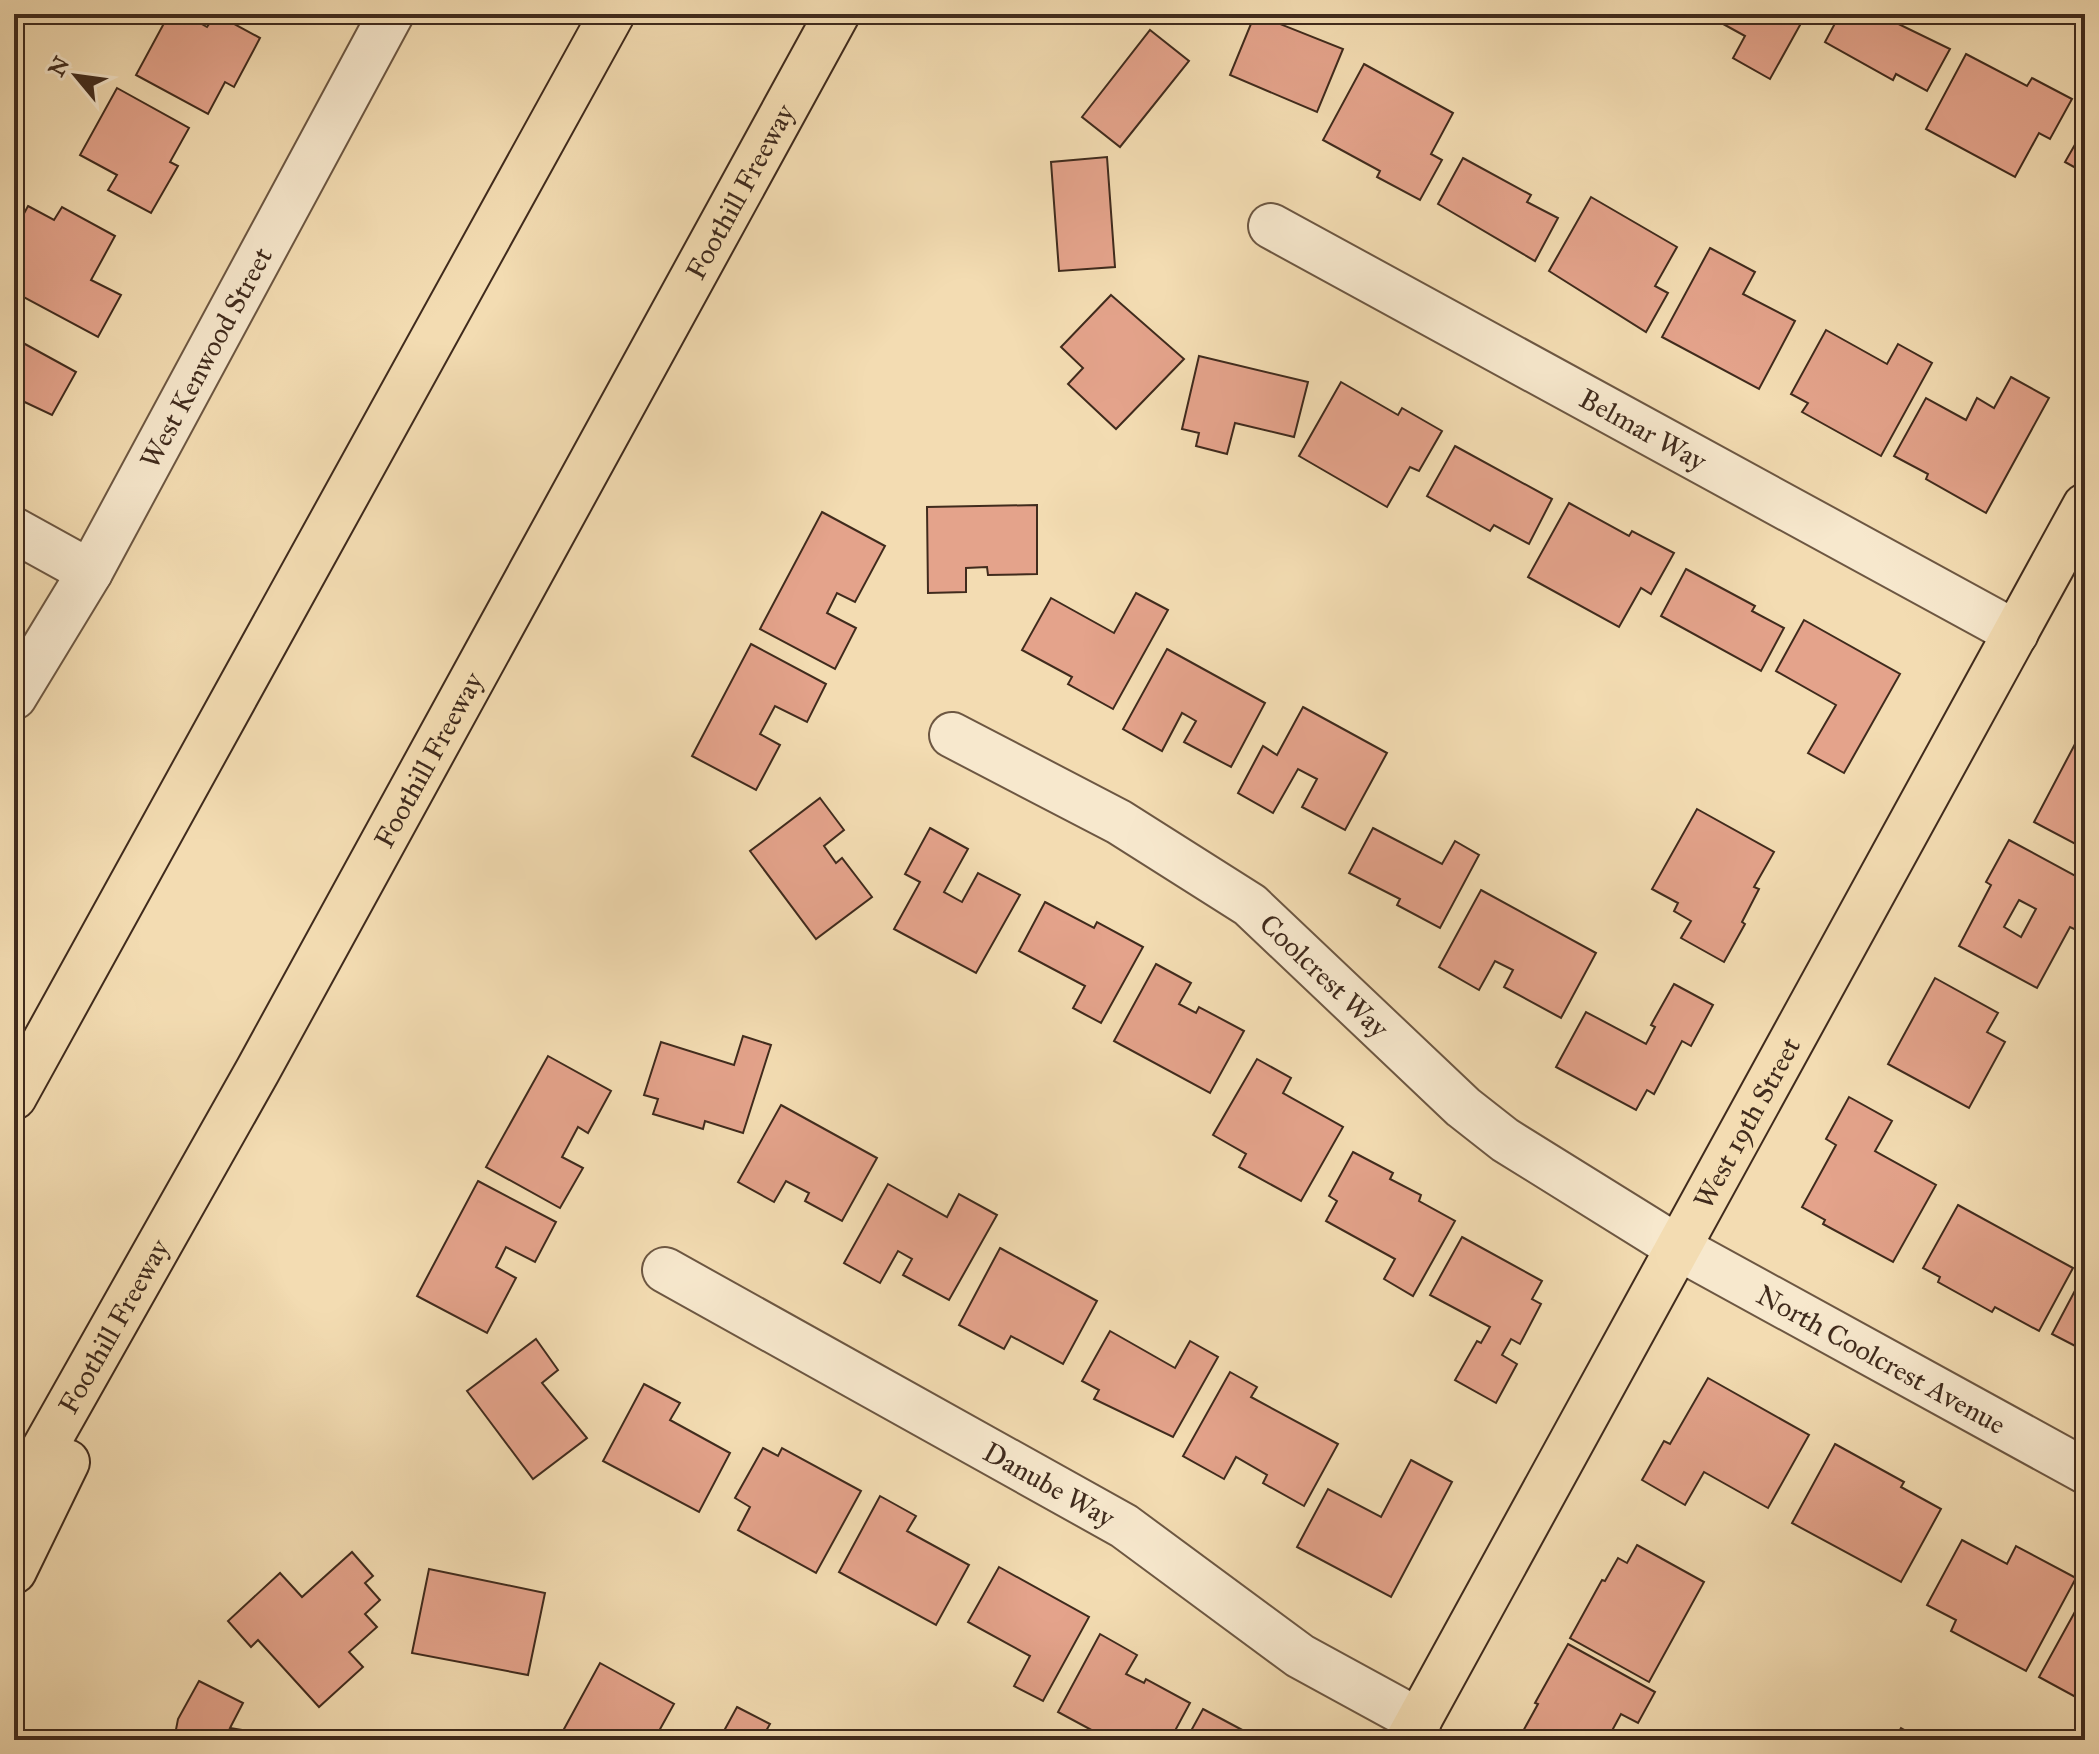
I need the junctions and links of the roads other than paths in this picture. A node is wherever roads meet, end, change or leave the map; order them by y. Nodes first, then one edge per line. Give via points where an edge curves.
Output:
1 (391, 14) edge
2 (612, 14) edge
3 (837, 14) edge
4 (1271, 226) dead end
5 (2085, 506) edge
6 (14, 530) edge
7 (90, 572) junction
8 (2016, 633) junction
9 (14, 697) edge
10 (952, 735) dead end
11 (258, 1070) junction
12 (14, 1097) edge
13 (1677, 1247) junction
14 (665, 1270) dead end
15 (2085, 1471) edge
16 (14, 1502) edge
17 (14, 1571) edge
18 (1414, 1730) edge

1 - 7 street, West Kenwood Street
2 - 12 main road
3 - 11 main road, Foothill Freeway
4 - 8 street, Belmar Way
5 - 8 main road, West 19th Street
6 - 7 street
7 - 9 street, West Kenwood Street
8 - 13 main road, West 19th Street
10 - 13 street, Coolcrest Way via 1119,822 1250,905 1463,1107 1505,1140
11 - 16 main road, Foothill Freeway
11 - 17 main road
13 - 15 street, North Coolcrest Avenue
13 - 18 main road, West 19th Street
14 - 18 street, Danube Way via 1124,1526 1300,1656

